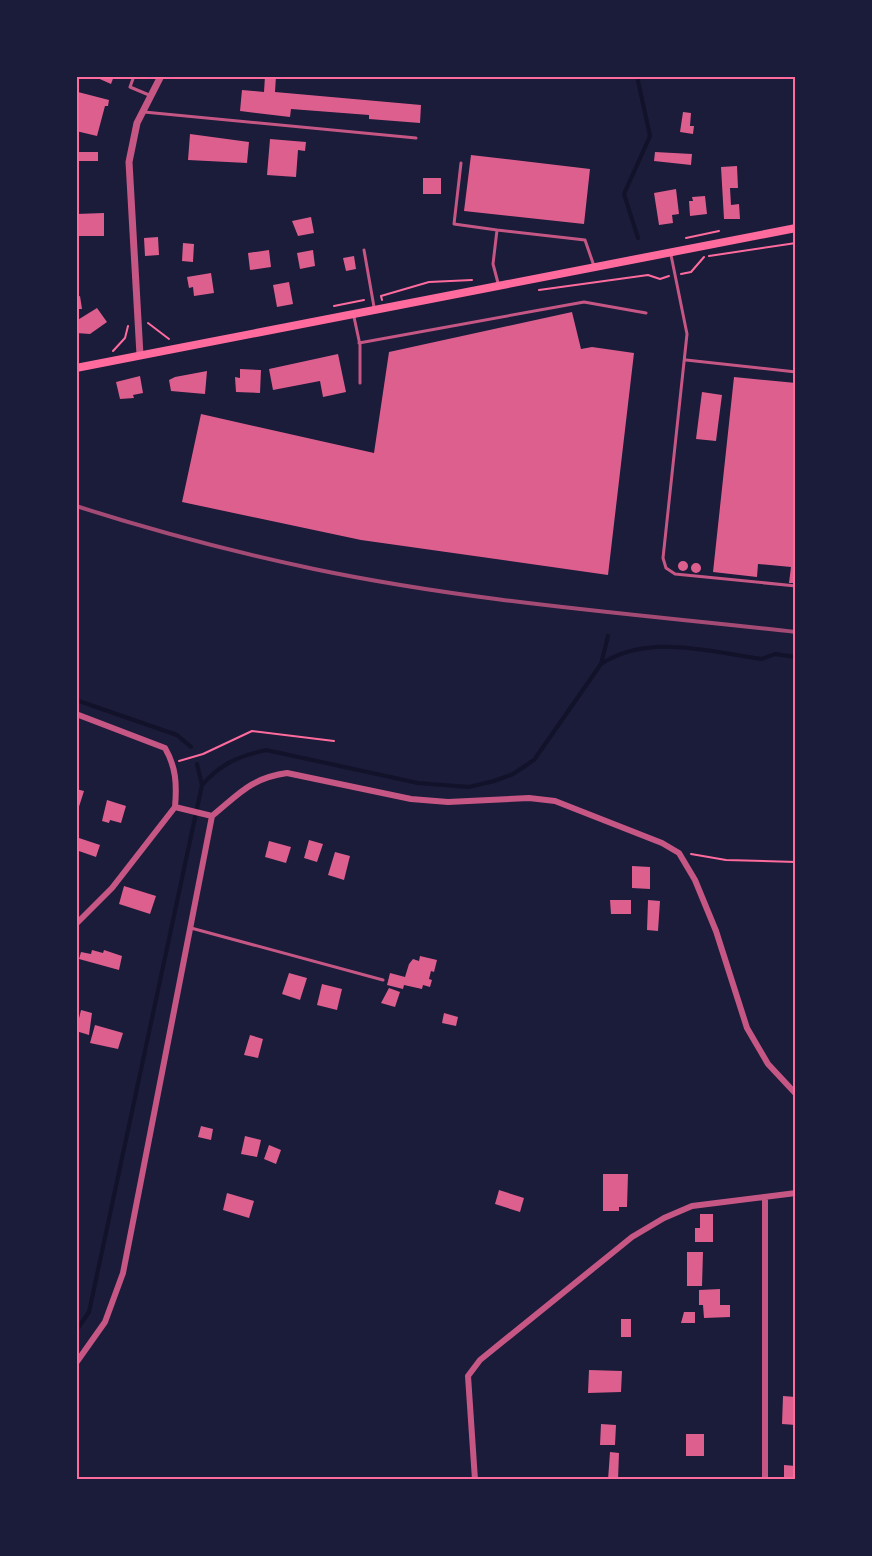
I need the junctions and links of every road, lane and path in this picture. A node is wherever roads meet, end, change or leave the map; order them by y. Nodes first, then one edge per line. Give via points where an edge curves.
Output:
1 (134, 76) edge
2 (161, 76) edge
3 (151, 96) junction
4 (142, 112) junction
5 (416, 138) dead end
6 (461, 163) dead end
7 (795, 228) edge
8 (497, 230) junction
9 (795, 243) edge
10 (364, 250) dead end
11 (671, 253) junction
12 (594, 267) junction
13 (676, 275) junction
14 (498, 286) junction
15 (532, 291) dead end
16 (374, 309) junction
17 (353, 313) junction
18 (646, 313) dead end
19 (359, 343) junction
20 (140, 355) junction
21 (686, 360) junction
22 (76, 368) edge
23 (795, 372) edge
24 (360, 383) dead end
25 (795, 586) edge
26 (76, 714) edge
27 (334, 741) dead end
28 (173, 763) junction
29 (175, 807) junction
30 (212, 816) junction
31 (679, 853) junction
32 (795, 862) edge
33 (76, 924) edge
34 (189, 927) junction
35 (383, 980) dead end
36 (795, 1094) edge
37 (795, 1193) edge
38 (765, 1199) junction
39 (76, 1363) edge
40 (475, 1479) edge
41 (765, 1479) edge

1 - 3 lane via 130,87
2 - 3 street
3 - 4 street
4 - 5 lane
4 - 20 street via 131,140 129,162
6 - 8 lane via 453,224
7 - 11 main road
8 - 12 lane via 585,240
8 - 14 lane via 493,264
9 - 13 path via 703,257 691,272
10 - 16 lane
11 - 12 main road
11 - 13 lane
12 - 14 main road
13 - 15 path via 660,279 648,275
13 - 21 lane via 687,334
14 - 16 main road
16 - 17 main road
17 - 19 lane
17 - 20 main road
18 - 19 lane via 584,302
19 - 24 lane
20 - 22 main road
21 - 23 lane
21 - 25 lane via 663,558 666,567 675,574
26 - 28 street via 165,748
27 - 28 path via 252,731
28 - 29 street
29 - 30 street
29 - 33 street via 112,888
30 - 31 street via 246,786 267,776 287,774 411,799 555,801
30 - 34 street
31 - 32 path via 726,860
31 - 36 street via 716,931 747,1028 768,1065
34 - 35 lane
34 - 39 street via 123,1273 105,1322
37 - 38 street
38 - 40 street via 692,1206 664,1218 632,1237 480,1360 468,1376
38 - 41 street

